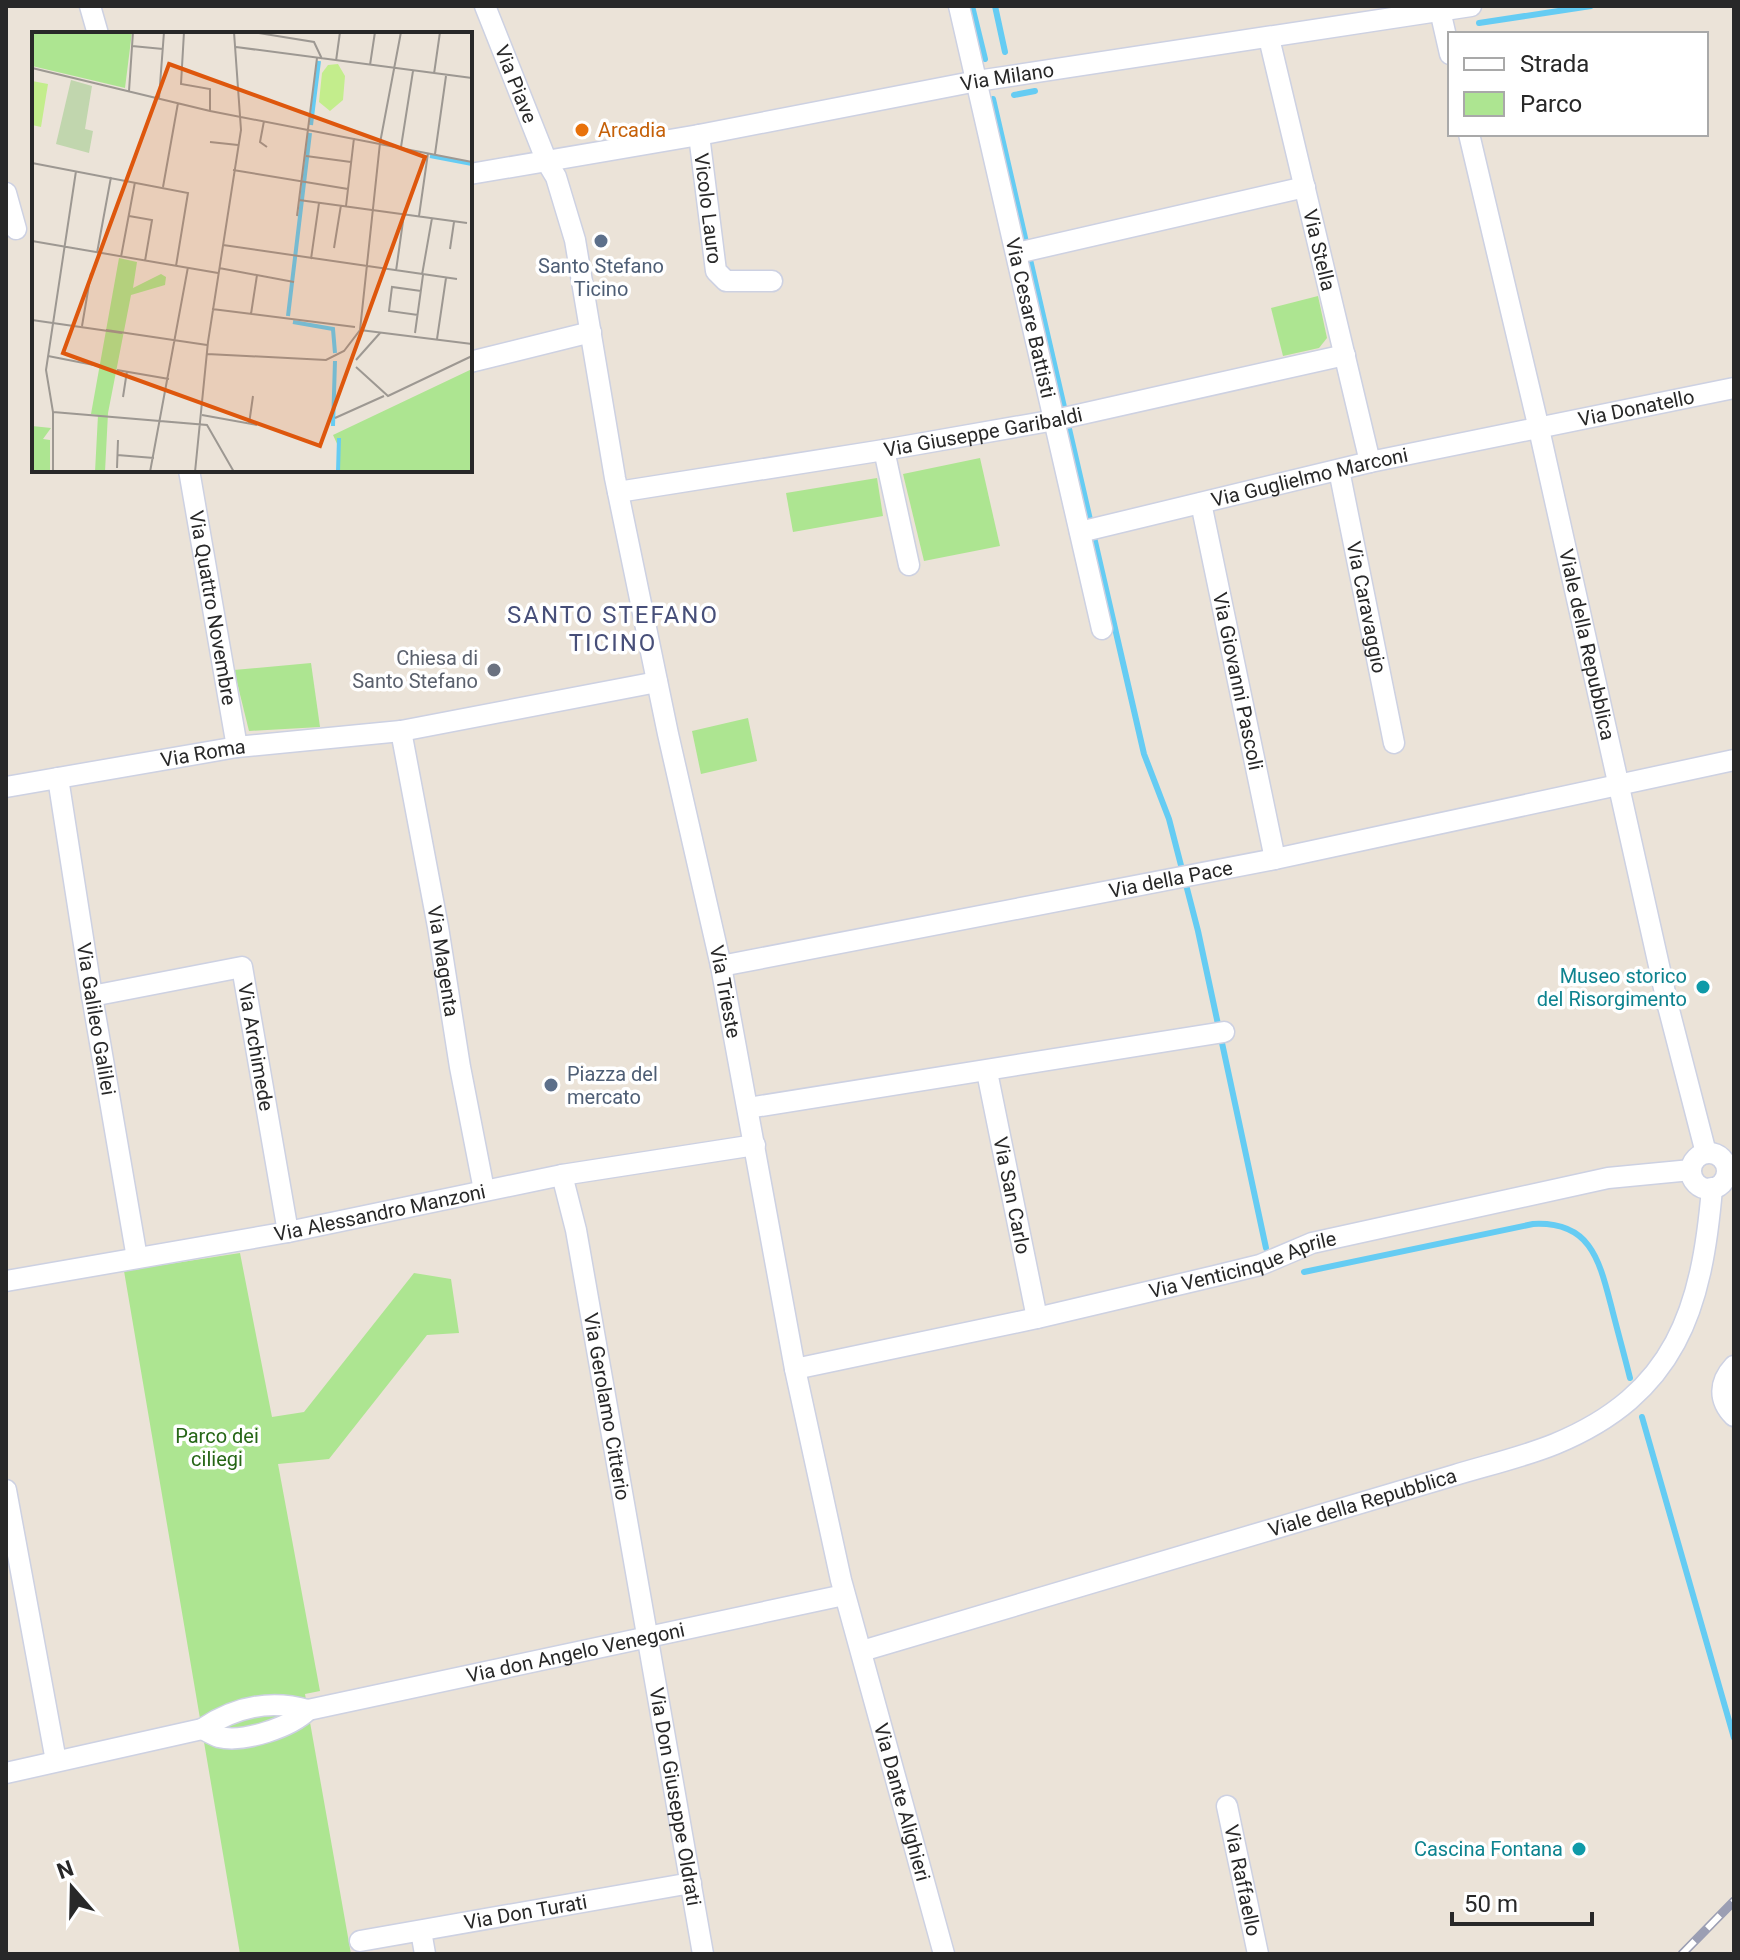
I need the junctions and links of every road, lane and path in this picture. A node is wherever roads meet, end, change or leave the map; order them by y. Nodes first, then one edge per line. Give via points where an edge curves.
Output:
1 (90, 6) edge
2 (485, 6) edge
3 (959, 6) edge
4 (1471, 6) edge
5 (1439, 9) edge
6 (97, 32) edge
7 (1269, 38) junction
8 (1448, 46) edge
9 (977, 81) junction
10 (699, 135) junction
11 (1469, 136) edge
12 (547, 162) junction
13 (472, 174) edge
14 (1305, 187) junction
15 (6, 193) edge
16 (19, 229) edge
17 (1025, 251) junction
18 (772, 281) dead end
19 (591, 332) junction
20 (1345, 355) junction
21 (472, 362) edge
22 (1734, 388) edge
23 (1062, 418) junction
24 (1539, 429) junction
25 (884, 450) junction
26 (1370, 462) junction
27 (1339, 470) junction
28 (189, 472) edge
29 (618, 492) junction
30 (1201, 503) junction
31 (1088, 530) junction
32 (909, 565) dead end
33 (1102, 629) dead end
34 (657, 682) junction
35 (401, 731) junction
36 (1394, 743) dead end
37 (237, 747) junction
38 (1734, 760) edge
39 (58, 778) junction
40 (1619, 784) junction
41 (6, 787) edge
42 (1275, 859) junction
43 (721, 966) junction
44 (92, 996) junction
45 (1218, 1033) dead end
46 (987, 1072) junction
47 (748, 1108) junction
48 (755, 1145) junction
49 (1706, 1153) junction
50 (1691, 1170) junction
51 (1731, 1173) edge
52 (562, 1175) junction
53 (1712, 1188) junction
54 (484, 1190) junction
55 (288, 1232) junction
56 (137, 1258) junction
57 (6, 1281) edge
58 (1037, 1318) junction
59 (1734, 1366) edge
60 (795, 1369) junction
61 (1734, 1416) edge
62 (6, 1490) edge
63 (844, 1595) junction
64 (646, 1638) junction
65 (862, 1651) junction
66 (308, 1710) junction
67 (202, 1729) junction
68 (56, 1761) junction
69 (6, 1773) edge
70 (1227, 1806) dead end
71 (691, 1883) junction
72 (421, 1931) junction
73 (360, 1941) dead end
74 (425, 1954) edge
75 (703, 1954) edge
76 (944, 1954) edge
77 (1258, 1954) edge

1 - 6 street
2 - 12 street, Via Piave
3 - 9 street, Via Cesare Battisti
4 - 5 street, Via Milano
5 - 7 street, Via Milano
5 - 8 street
7 - 9 street, Via Milano
7 - 14 street, Via Stella
9 - 10 street, Via Milano
9 - 17 street, Via Cesare Battisti
10 - 12 street, Via Milano
10 - 18 street, Vicolo Lauro via 716,271 726,281
11 - 24 street, Viale della Repubblica
12 - 13 street, Via Milano
12 - 19 street, Via Piave via 575,240
14 - 17 street
14 - 20 street, Via Stella
15 - 16 street
17 - 23 street, Via Cesare Battisti
19 - 21 street
19 - 29 street, Via Trieste
20 - 23 street, Via Giuseppe Garibaldi
20 - 26 street, Via Stella
22 - 24 street, Via Donatello
23 - 25 street, Via Giuseppe Garibaldi
23 - 31 street, Via Cesare Battisti
24 - 26 street, Via Guglielmo Marconi
24 - 40 street, Viale della Repubblica
25 - 29 street, Via Giuseppe Garibaldi
25 - 32 street
26 - 27 street, Via Guglielmo Marconi
27 - 30 street, Via Guglielmo Marconi
27 - 36 street, Via Caravaggio
28 - 37 street, Via Quattro Novembre
29 - 34 street, Via Trieste
30 - 31 street, Via Guglielmo Marconi
30 - 42 street, Via Giovanni Pascoli
31 - 33 street, Via Cesare Battisti
34 - 35 street, Via Roma
34 - 43 street, Via Trieste
35 - 37 street, Via Roma
35 - 54 street, Via Magenta
37 - 39 street, Via Roma
38 - 40 street, Via della Pace
39 - 41 street, Via Roma
39 - 44 street, Via Galileo Galilei
40 - 42 street, Via della Pace
40 - 49 street, Viale della Repubblica
42 - 43 street, Via della Pace
43 - 47 street, Via Trieste
44 - 55 street, Via Archimede via 242,967
44 - 56 street, Via Galileo Galilei
45 - 46 street
46 - 47 street
46 - 58 street, Via San Carlo
47 - 48 street, Via Trieste
48 - 52 street, Via Alessandro Manzoni
48 - 60 street, Via Trieste
49 - 50 street
49 - 51 street via 1722,1158
50 - 53 street via 1700,1186
50 - 58 street, Via Venticinque Aprile via 1608,1178 1312,1243 1260,1265
51 - 53 street
52 - 54 street, Via Alessandro Manzoni
52 - 64 street, Via Gerolamo Citterio
53 - 65 street, Viale della Repubblica via 1702,1275 1678,1338 1632,1397 1587,1429 1469,1471
54 - 55 street, Via Alessandro Manzoni
55 - 56 street, Via Alessandro Manzoni
56 - 57 street, Via Alessandro Manzoni
58 - 60 street, Via Venticinque Aprile
59 - 61 street via 1726,1375 1722,1396
60 - 63 street, Via Trieste
62 - 68 street
63 - 64 street, Via don Angelo Venegoni
63 - 65 street, Via Trieste
64 - 66 street, Via don Angelo Venegoni
64 - 71 street, Via Don Giuseppe Oldrati
65 - 76 street, Via Dante Alighieri
66 - 67 street, Via don Angelo Venegoni via 288,1704 256,1705
66 - 67 street, Via don Angelo Venegoni via 298,1721 258,1734 221,1738
67 - 68 street, Via don Angelo Venegoni
68 - 69 street, Via don Angelo Venegoni
70 - 77 street, Via Raffaello
71 - 72 street, Via Don Turati
71 - 75 street, Via Don Giuseppe Oldrati
72 - 73 street, Via Don Turati
72 - 74 street

